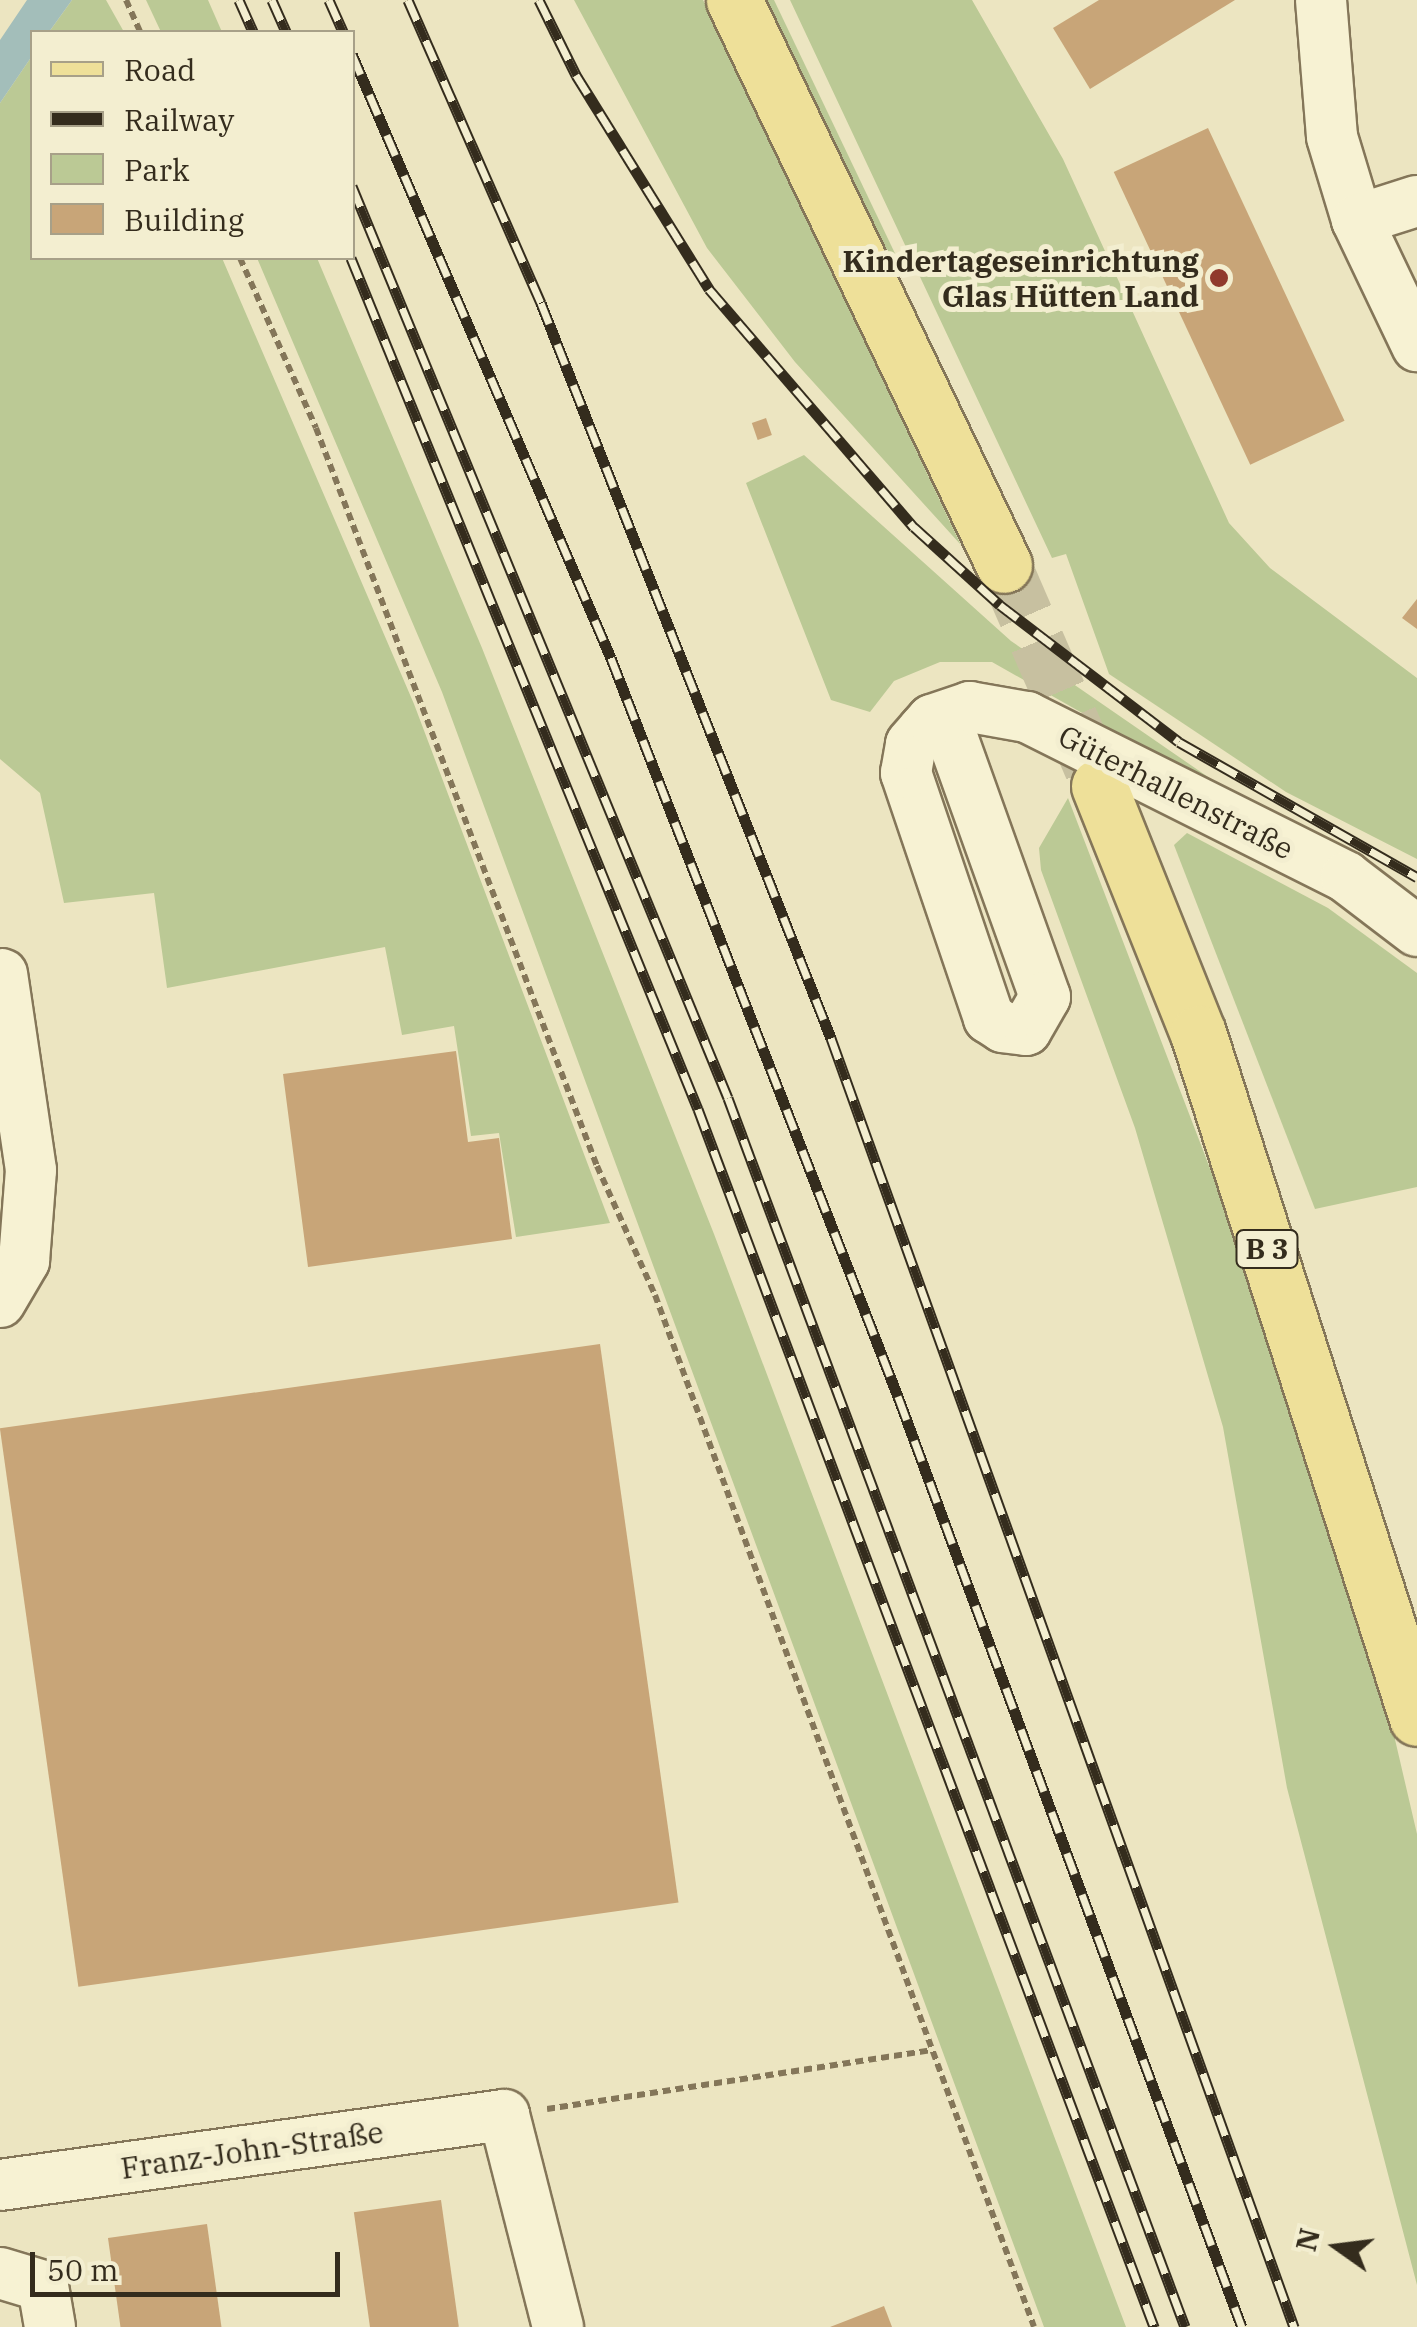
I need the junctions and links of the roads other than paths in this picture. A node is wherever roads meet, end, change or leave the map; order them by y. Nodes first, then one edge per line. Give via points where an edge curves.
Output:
1 (734, 0) edge
2 (1320, 0) edge
3 (1417, 201) edge
4 (1357, 220) junction
5 (1417, 346) edge
6 (1004, 565) tunnel mouth
7 (924, 730) junction
8 (1099, 786) tunnel mouth
9 (1417, 931) edge
10 (2, 974) dead end
11 (15, 1172) edge
12 (0, 1302) edge
13 (1417, 1718) edge
14 (0, 2185) edge
15 (0, 2273) edge
16 (50, 2327) edge
17 (558, 2327) edge

1 - 6 main road
2 - 4 street via 1332,137
3 - 4 street
4 - 5 street
7 - 7 street via 952,738 1045,997 1026,1030 990,1018 906,774 911,744
7 - 9 street, Güterhallenstraße via 970,706 1027,717 1346,878
8 - 13 main road, B 3 via 1198,1033
10 - 11 street
11 - 12 street via 24,1261
14 - 17 street, Franz-John-Straße via 504,2115
15 - 16 street via 42,2286

